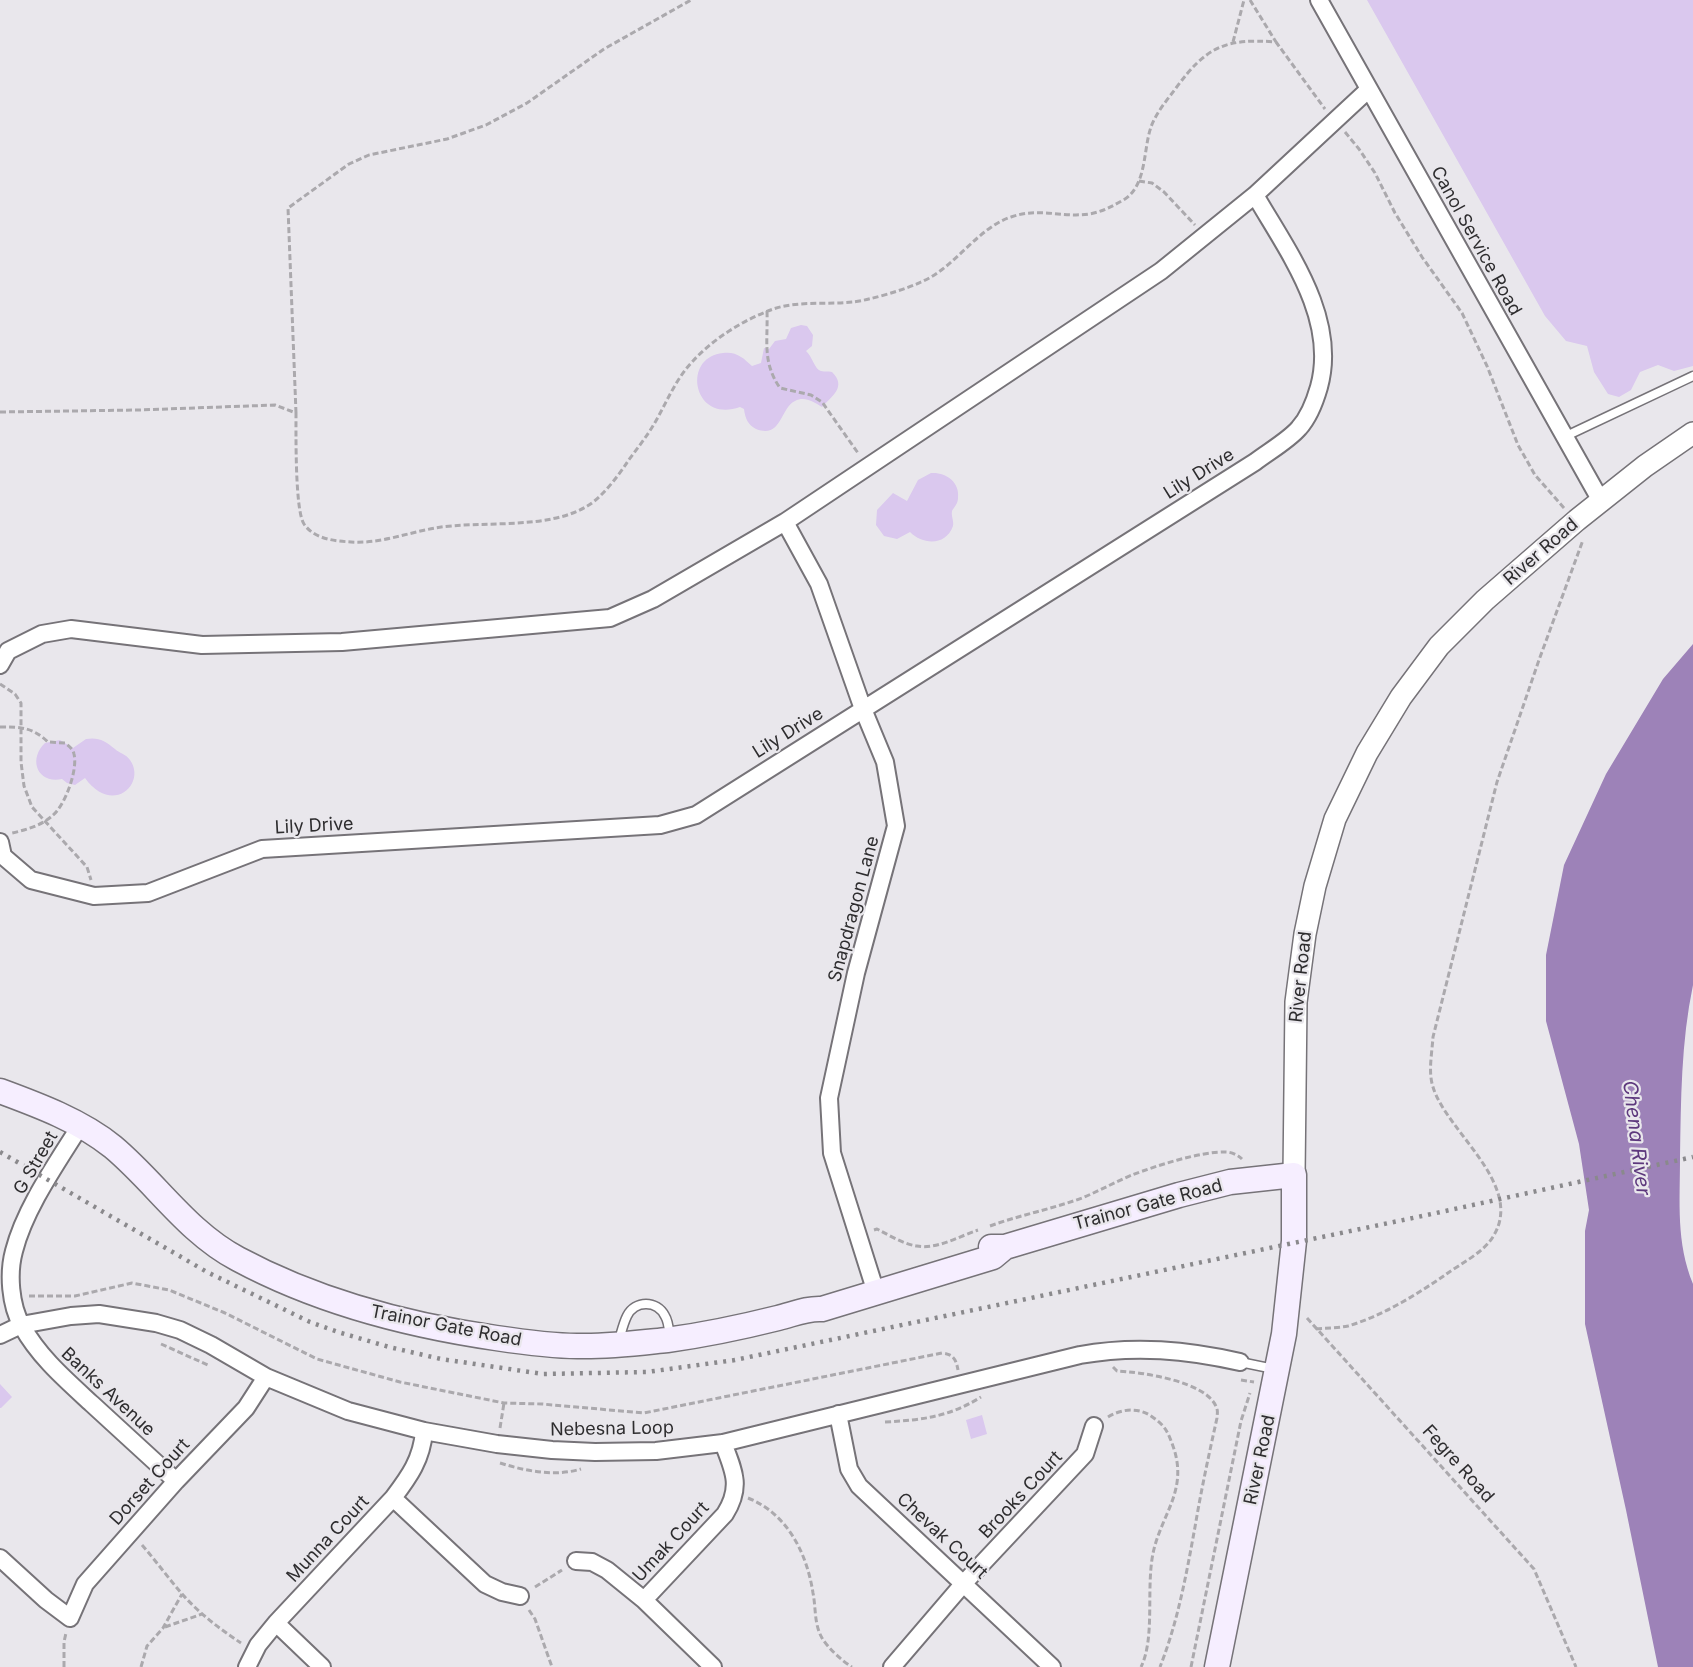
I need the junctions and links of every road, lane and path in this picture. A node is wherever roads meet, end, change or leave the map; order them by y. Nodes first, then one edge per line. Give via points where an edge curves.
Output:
1 (691, 0) edge
2 (1244, 0) edge
3 (1250, 0) edge
4 (1319, 0) edge
5 (1232, 42) junction
6 (1276, 42) junction
7 (1368, 90) junction
8 (1335, 121) junction
9 (1139, 181) junction
10 (1255, 195) junction
11 (1206, 235) junction
12 (767, 311) junction
13 (1693, 376) edge
14 (0, 412) edge
15 (296, 414) junction
16 (1693, 433) edge
17 (1564, 437) junction
18 (868, 467) junction
19 (1601, 501) junction
20 (1577, 520) junction
21 (785, 522) junction
22 (0, 665) edge
23 (0, 684) edge
24 (863, 708) junction
25 (0, 727) edge
26 (20, 727) junction
27 (45, 821) junction
28 (4, 837) edge
29 (94, 896) junction
30 (0, 1091) edge
31 (80, 1126) junction
32 (1294, 1175) junction
33 (1259, 1179) junction
34 (858, 1234) junction
35 (1005, 1247) junction
36 (873, 1283) junction
37 (29, 1296) dead end
38 (1289, 1299) junction
39 (811, 1308) junction
40 (21, 1325) junction
41 (1316, 1329) junction
42 (0, 1335) edge
43 (670, 1340) junction
44 (151, 1341) dead end
45 (618, 1345) junction
46 (1113, 1367) junction
47 (1124, 1367) dead end
48 (1269, 1368) junction
49 (1104, 1369) dead end
50 (218, 1370) dead end
51 (1238, 1370) junction
52 (959, 1375) dead end
53 (267, 1377) junction
54 (1254, 1382) junction
55 (982, 1397) dead end
56 (504, 1403) junction
57 (838, 1414) junction
58 (878, 1422) dead end
59 (1094, 1426) joint
60 (500, 1428) dead end
61 (424, 1431) junction
62 (723, 1443) junction
63 (176, 1481) junction
64 (736, 1493) junction
65 (393, 1498) junction
66 (130, 1532) junction
67 (0, 1557) edge
68 (576, 1560) joint
69 (964, 1583) junction
70 (182, 1594) junction
71 (520, 1596) junction
72 (644, 1600) junction
73 (202, 1614) junction
74 (70, 1618) junction
75 (276, 1623) junction
76 (163, 1628) junction
77 (250, 1660) edge
78 (64, 1667) edge
79 (141, 1667) edge
80 (322, 1667) edge
81 (552, 1667) edge
82 (712, 1667) edge
83 (852, 1667) edge
84 (892, 1667) edge
85 (1052, 1667) edge
86 (1141, 1667) edge
87 (1160, 1667) edge
88 (1191, 1667) edge
89 (1216, 1667) edge
90 (1576, 1667) edge

1 - 15 path via 604,49 527,103 486,125 447,139 369,155 349,164 288,208
2 - 5 path
3 - 6 path
4 - 7 street, Canol Service Road
5 - 6 path
5 - 9 path via 1207,53 1164,104 1152,126
6 - 8 path
7 - 8 street
7 - 17 street, Canol Service Road
8 - 10 street
8 - 20 path via 1375,173 1400,222 1462,313 1518,445 1535,475
9 - 11 path via 1152,183 1164,192
9 - 12 path via 1129,196 1087,215 1032,212 1008,218 922,282 856,302 787,304
10 - 11 street
10 - 24 street, Lily Drive via 1301,274 1322,329 1324,369 1315,403 1299,429 1255,462
11 - 18 street via 1161,271
12 - 15 path via 726,332 691,362 618,476 590,505 564,516 436,528 384,540 354,542 312,533 301,521
12 - 18 path via 771,375 780,388 811,395 822,402
13 - 17 lane
14 - 15 path via 275,405
16 - 19 street, River Road
17 - 19 street, Canol Service Road
18 - 21 street
19 - 20 street, River Road
20 - 32 street, River Road via 1440,645 1401,697 1367,753 1335,819 1314,886 1296,1002
20 - 41 path via 1584,539 1497,782 1433,1037 1432,1087 1441,1106 1486,1166 1497,1189 1501,1216 1494,1235 1483,1247 1394,1306 1347,1326
21 - 22 street via 652,599 610,618 342,642 202,645 71,629 42,634 8,651
21 - 24 street, Snapdragon Lane via 819,584
23 - 26 path via 21,703
24 - 29 street, Lily Drive via 696,814 660,825 262,849 148,893
24 - 34 street, Snapdragon Lane via 885,762 896,826 856,973 829,1098 832,1153
25 - 26 path
26 - 27 path via 24,786 32,807
26 - 27 path via 38,732 48,742 65,743 74,752 69,790
27 - 28 path
27 - 29 path via 87,867
28 - 29 street, Lily Drive via 3,856 31,880
30 - 31 main road, Trainor Gate Road
31 - 40 street, G Street via 20,1232 13,1253 12,1297
31 - 45 main road, Trainor Gate Road via 112,1146 188,1222 236,1258 338,1302 380,1316 473,1335 529,1343
32 - 33 main road, Trainor Gate Road
32 - 38 main road, River Road
33 - 34 path via 1239,1156 1227,1152 1210,1154 1132,1175 1051,1209 930,1246 917,1246 877,1229
33 - 35 main road, Trainor Gate Road via 1179,1195
34 - 36 street, Snapdragon Lane
35 - 36 main road, Trainor Gate Road via 989,1247
35 - 39 main road, Trainor Gate Road via 993,1257 822,1309
36 - 39 main road, Trainor Gate Road via 821,1299
37 - 56 path via 75,1296 132,1283 169,1290 317,1359 400,1382
38 - 41 path, Fegre Road
38 - 48 main road, River Road
39 - 43 main road, Trainor Gate Road
40 - 42 street, Nebesna Loop
40 - 53 street, Nebesna Loop via 99,1314 156,1323 211,1345
40 - 63 street, Banks Avenue via 48,1363
41 - 90 path, Fegre Road via 1534,1569
43 - 45 main road, Trainor Gate Road
43 - 45 lane via 666,1316 657,1306 645,1303 634,1306 627,1316
44 - 50 path
46 - 47 path
46 - 49 path
46 - 87 path via 1193,1387 1207,1395 1217,1408 1185,1588
48 - 51 lane
48 - 54 path
48 - 89 main road, River Road
51 - 54 path
51 - 57 street, Nebesna Loop via 1184,1351 1105,1351
52 - 56 path via 956,1361 942,1353 644,1413
53 - 61 street, Nebesna Loop via 348,1412
53 - 63 street, Dorset Court via 246,1408
54 - 88 path via 1241,1421
55 - 58 path via 962,1409 927,1419
56 - 60 path
57 - 62 street, Nebesna Loop
57 - 69 street, Chevak Court via 849,1469 859,1486
59 - 69 street, Brooks Court via 1085,1454
59 - 86 path via 1115,1413 1147,1413 1168,1431 1178,1460 1177,1486 1154,1549 1148,1638
61 - 62 street, Nebesna Loop via 497,1444 595,1452
61 - 65 street, Munna Court via 418,1461
62 - 64 street
63 - 66 street, Dorset Court
64 - 72 street, Umak Court via 725,1514
64 - 83 path via 774,1515 796,1538 808,1564 816,1620 823,1639
65 - 71 street via 485,1584
65 - 75 street, Munna Court
66 - 70 path
66 - 74 street, Dorset Court via 85,1584
67 - 74 street
68 - 71 path
68 - 72 street via 592,1562 607,1570
69 - 84 street, Brooks Court
69 - 85 street, Chevak Court
70 - 73 path
70 - 76 path
71 - 81 path via 535,1619
72 - 82 street
73 - 76 path
73 - 77 path
74 - 78 path via 64,1642
75 - 77 street, Munna Court
75 - 80 street
76 - 79 path via 147,1646

